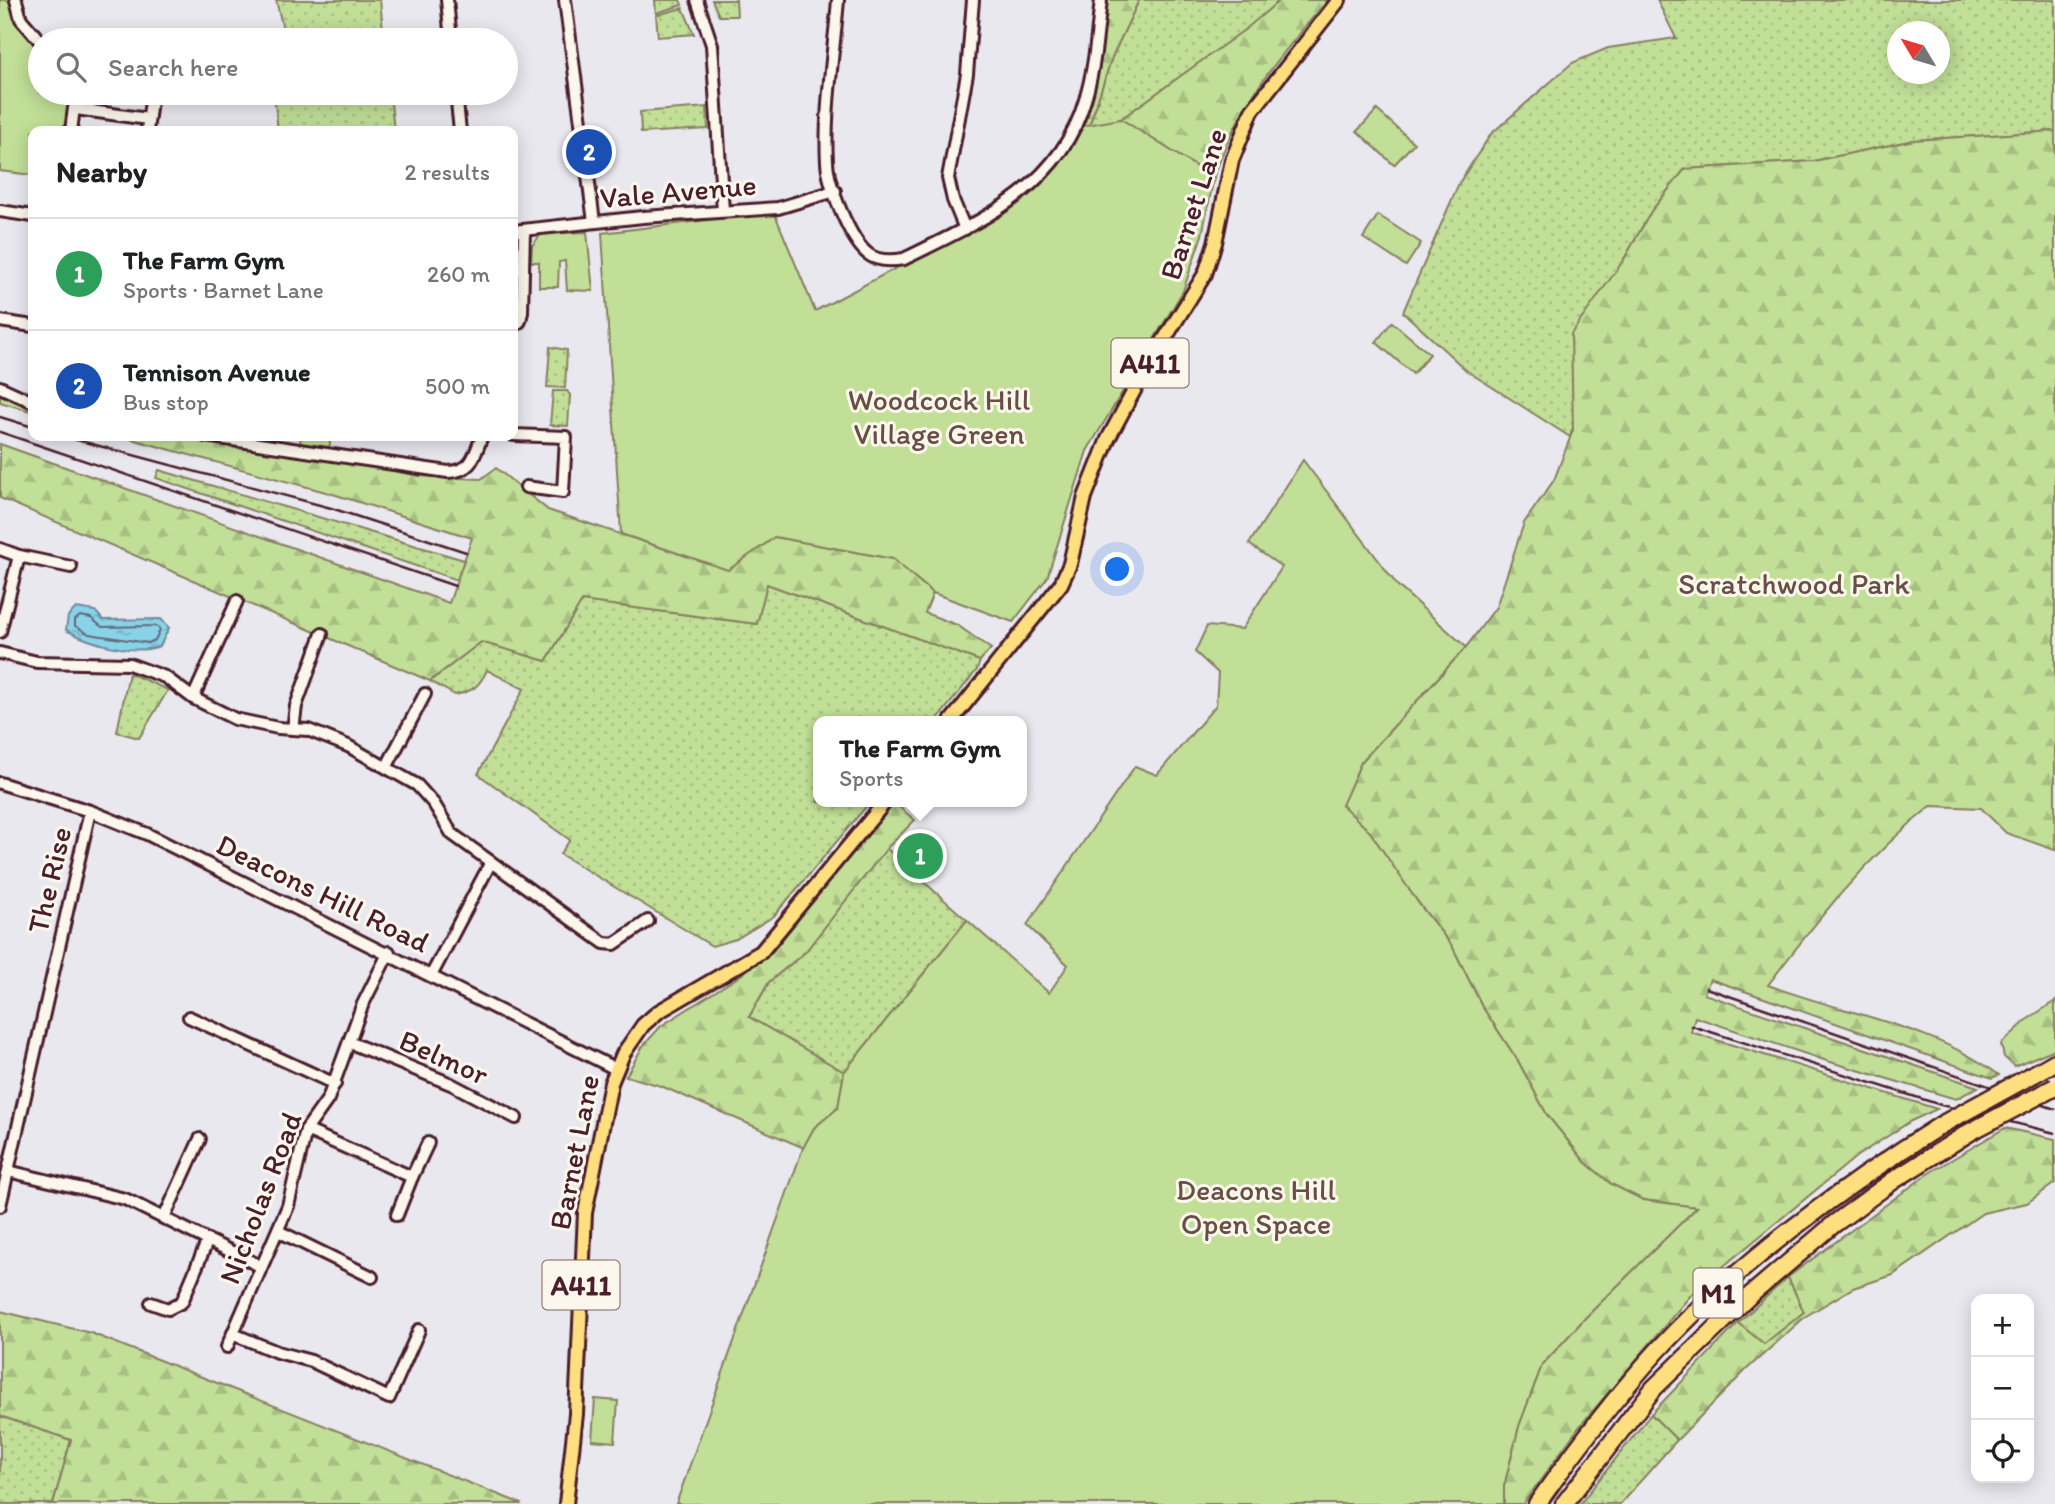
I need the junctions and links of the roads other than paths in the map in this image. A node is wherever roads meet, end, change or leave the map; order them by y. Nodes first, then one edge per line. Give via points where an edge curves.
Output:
1 (16, 0) edge
2 (447, 0) edge
3 (565, 0) edge
4 (697, 0) edge
5 (838, 0) edge
6 (973, 0) edge
7 (1101, 0) edge
8 (1339, 0) edge
9 (29, 28) edge
10 (450, 28) edge
11 (76, 105) edge
12 (150, 105) edge
13 (457, 105) edge
14 (76, 109) junction
15 (148, 119) junction
16 (72, 126) edge
17 (147, 126) edge
18 (459, 126) edge
19 (835, 191) junction
20 (0, 211) edge
21 (723, 211) junction
22 (28, 215) edge
23 (594, 222) junction
24 (965, 229) junction
25 (518, 231) edge
26 (0, 321) edge
27 (518, 323) edge
28 (28, 325) edge
29 (0, 387) edge
30 (28, 400) edge
31 (518, 435) edge
32 (239, 441) edge
33 (480, 441) edge
34 (526, 487) dead end
35 (0, 549) edge
36 (19, 556) junction
37 (71, 567) dead end
38 (237, 601) dead end
39 (0, 632) edge
40 (322, 634) dead end
41 (0, 653) edge
42 (425, 694) dead end
43 (193, 698) junction
44 (955, 716) edge
45 (293, 729) junction
46 (387, 766) junction
47 (0, 783) edge
48 (881, 807) edge
49 (90, 811) junction
50 (491, 862) junction
51 (648, 921) dead end
52 (389, 952) junction
53 (432, 974) junction
54 (190, 1017) dead end
55 (351, 1043) junction
56 (2055, 1063) edge
57 (616, 1069) junction
58 (335, 1084) junction
59 (2055, 1087) edge
60 (516, 1118) dead end
61 (306, 1130) junction
62 (200, 1139) dead end
63 (428, 1143) dead end
64 (5, 1174) edge
65 (412, 1177) junction
66 (0, 1206) edge
67 (397, 1215) dead end
68 (164, 1218) junction
69 (278, 1231) junction
70 (207, 1242) junction
71 (260, 1266) junction
72 (372, 1277) dead end
73 (151, 1303) dead end
74 (419, 1330) dead end
75 (233, 1334) junction
76 (227, 1347) dead end
77 (566, 1504) edge
78 (1537, 1504) edge
79 (1564, 1504) edge

1 - 9 street
2 - 10 street
3 - 23 street
4 - 21 street via 712,45
5 - 19 street via 827,149
6 - 24 street via 967,74 948,178
7 - 24 street via 1086,100 1072,135 1036,183
8 - 44 main road, Barnet Lane / A411 via 1252,111 1232,160 1205,274 1108,439 1085,497 1061,584
11 - 14 street
12 - 15 street
13 - 18 street
14 - 15 street
14 - 16 street
15 - 17 street
19 - 21 street, Vale Avenue via 795,205
19 - 24 street via 859,245 870,256 904,260
20 - 22 street
21 - 23 street, Vale Avenue
23 - 25 street, Vale Avenue
25 - 27 street via 522,312
26 - 28 street
29 - 30 street
31 - 34 street via 566,437 563,492
32 - 33 street via 448,472 472,464
35 - 36 street
36 - 37 street
36 - 39 street
38 - 43 street
40 - 45 street via 296,706
41 - 43 street via 37,662 129,664 165,677
42 - 46 street
43 - 45 street via 235,719
45 - 46 street via 323,735
46 - 50 street via 417,785 452,834
47 - 49 street, Deacons Hill Road
48 - 57 main road, Barnet Lane / A411 via 761,952 658,1012 643,1025
49 - 52 street, Deacons Hill Road via 148,834
49 - 64 street, The Rise
50 - 51 street via 604,943 614,944
50 - 53 street
52 - 53 street, Deacons Hill Road
52 - 55 street, Nicholas Road via 362,1006
53 - 57 street, Deacons Hill Road
54 - 58 street
55 - 58 street, Nicholas Road
55 - 60 street, Belmor via 451,1084
56 - 78 highway, M1, bridge via 1941,1125 1831,1200 1714,1297 1633,1379
57 - 77 main road, Barnet Lane / A411 via 585,1213 576,1414
58 - 61 street, Nicholas Road
59 - 79 highway, M1, bridge via 1970,1132 1834,1224 1747,1298 1654,1388
61 - 65 street
61 - 69 street, Nicholas Road
62 - 68 street
63 - 65 street
64 - 66 street, The Rise
64 - 68 street via 112,1195
65 - 67 street
68 - 70 street
69 - 71 street, Nicholas Road
69 - 72 street
70 - 71 street
70 - 73 street via 182,1302 168,1309
71 - 75 street, Nicholas Road
74 - 75 street via 389,1398 311,1361
75 - 76 street, Nicholas Road

